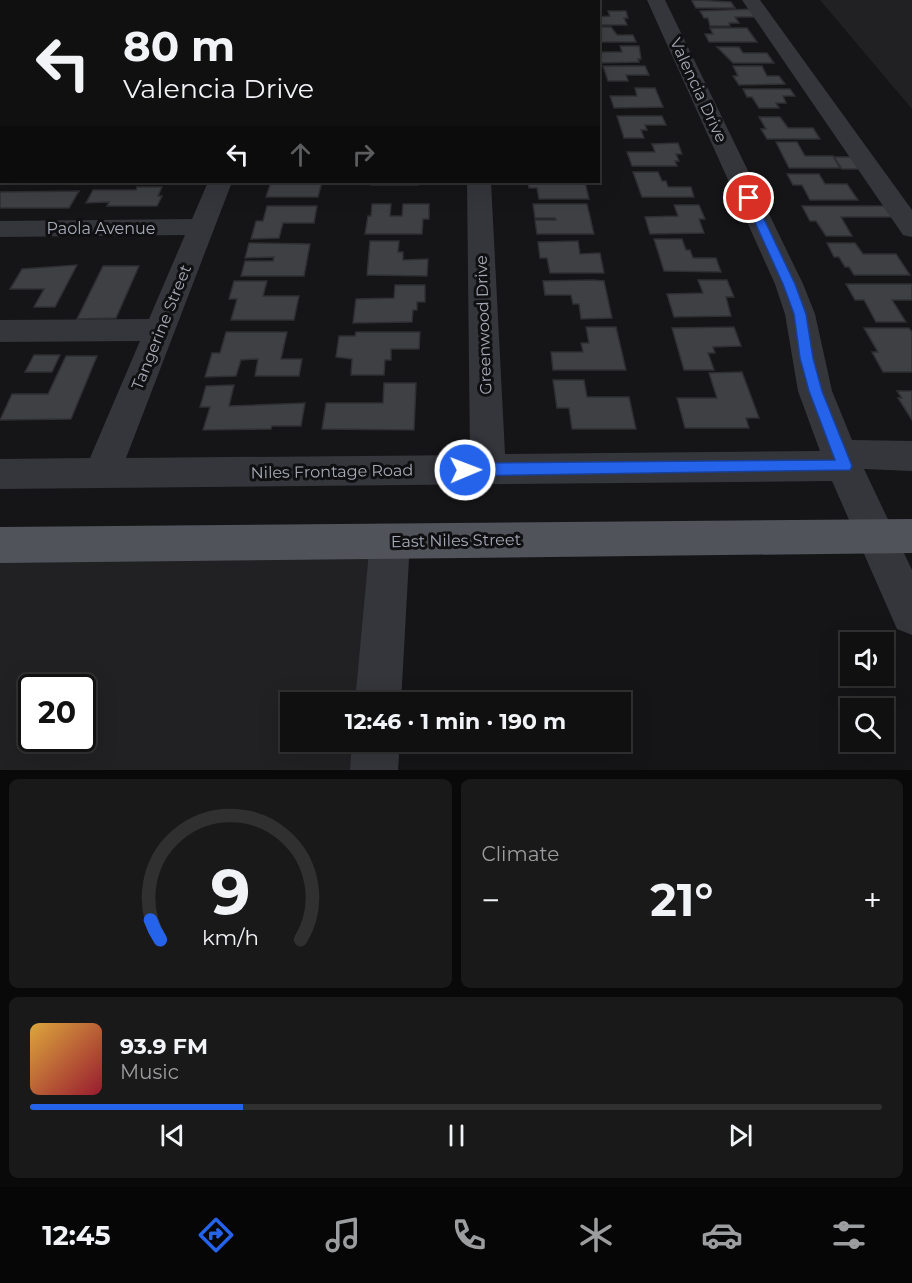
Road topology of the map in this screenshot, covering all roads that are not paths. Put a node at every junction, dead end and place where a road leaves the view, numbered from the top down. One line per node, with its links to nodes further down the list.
1 (656, 0): 11 (street, Valencia Drive)
2 (751, 0): 7 (street)
3 (220, 183): 5 (street, Tangerine Street)
4 (479, 183): 12 (street, Greenwood Drive)
5 (202, 227): 6 (street, Paola Avenue); 8 (street, Tangerine Street)
6 (0, 229)
7 (912, 229)
8 (160, 330): 9 (street); 13 (street, Tangerine Street)
9 (0, 331)
10 (912, 456): 11 (street, Niles Frontage Road)
11 (842, 460): 12 (street, Niles Frontage Road); 15 (street, Valencia Drive)
12 (488, 469): 13 (street, Niles Frontage Road)
13 (102, 473): 14 (street, Niles Frontage Road)
14 (0, 474)
15 (895, 536): 16 (main road, East Niles Street); 18 (street, Valencia Drive)
16 (390, 541): 17 (main road, East Niles Street); 19 (street)
17 (0, 545)
18 (912, 615)
19 (379, 692)
20 (375, 752): 21 (street)
21 (374, 770)

